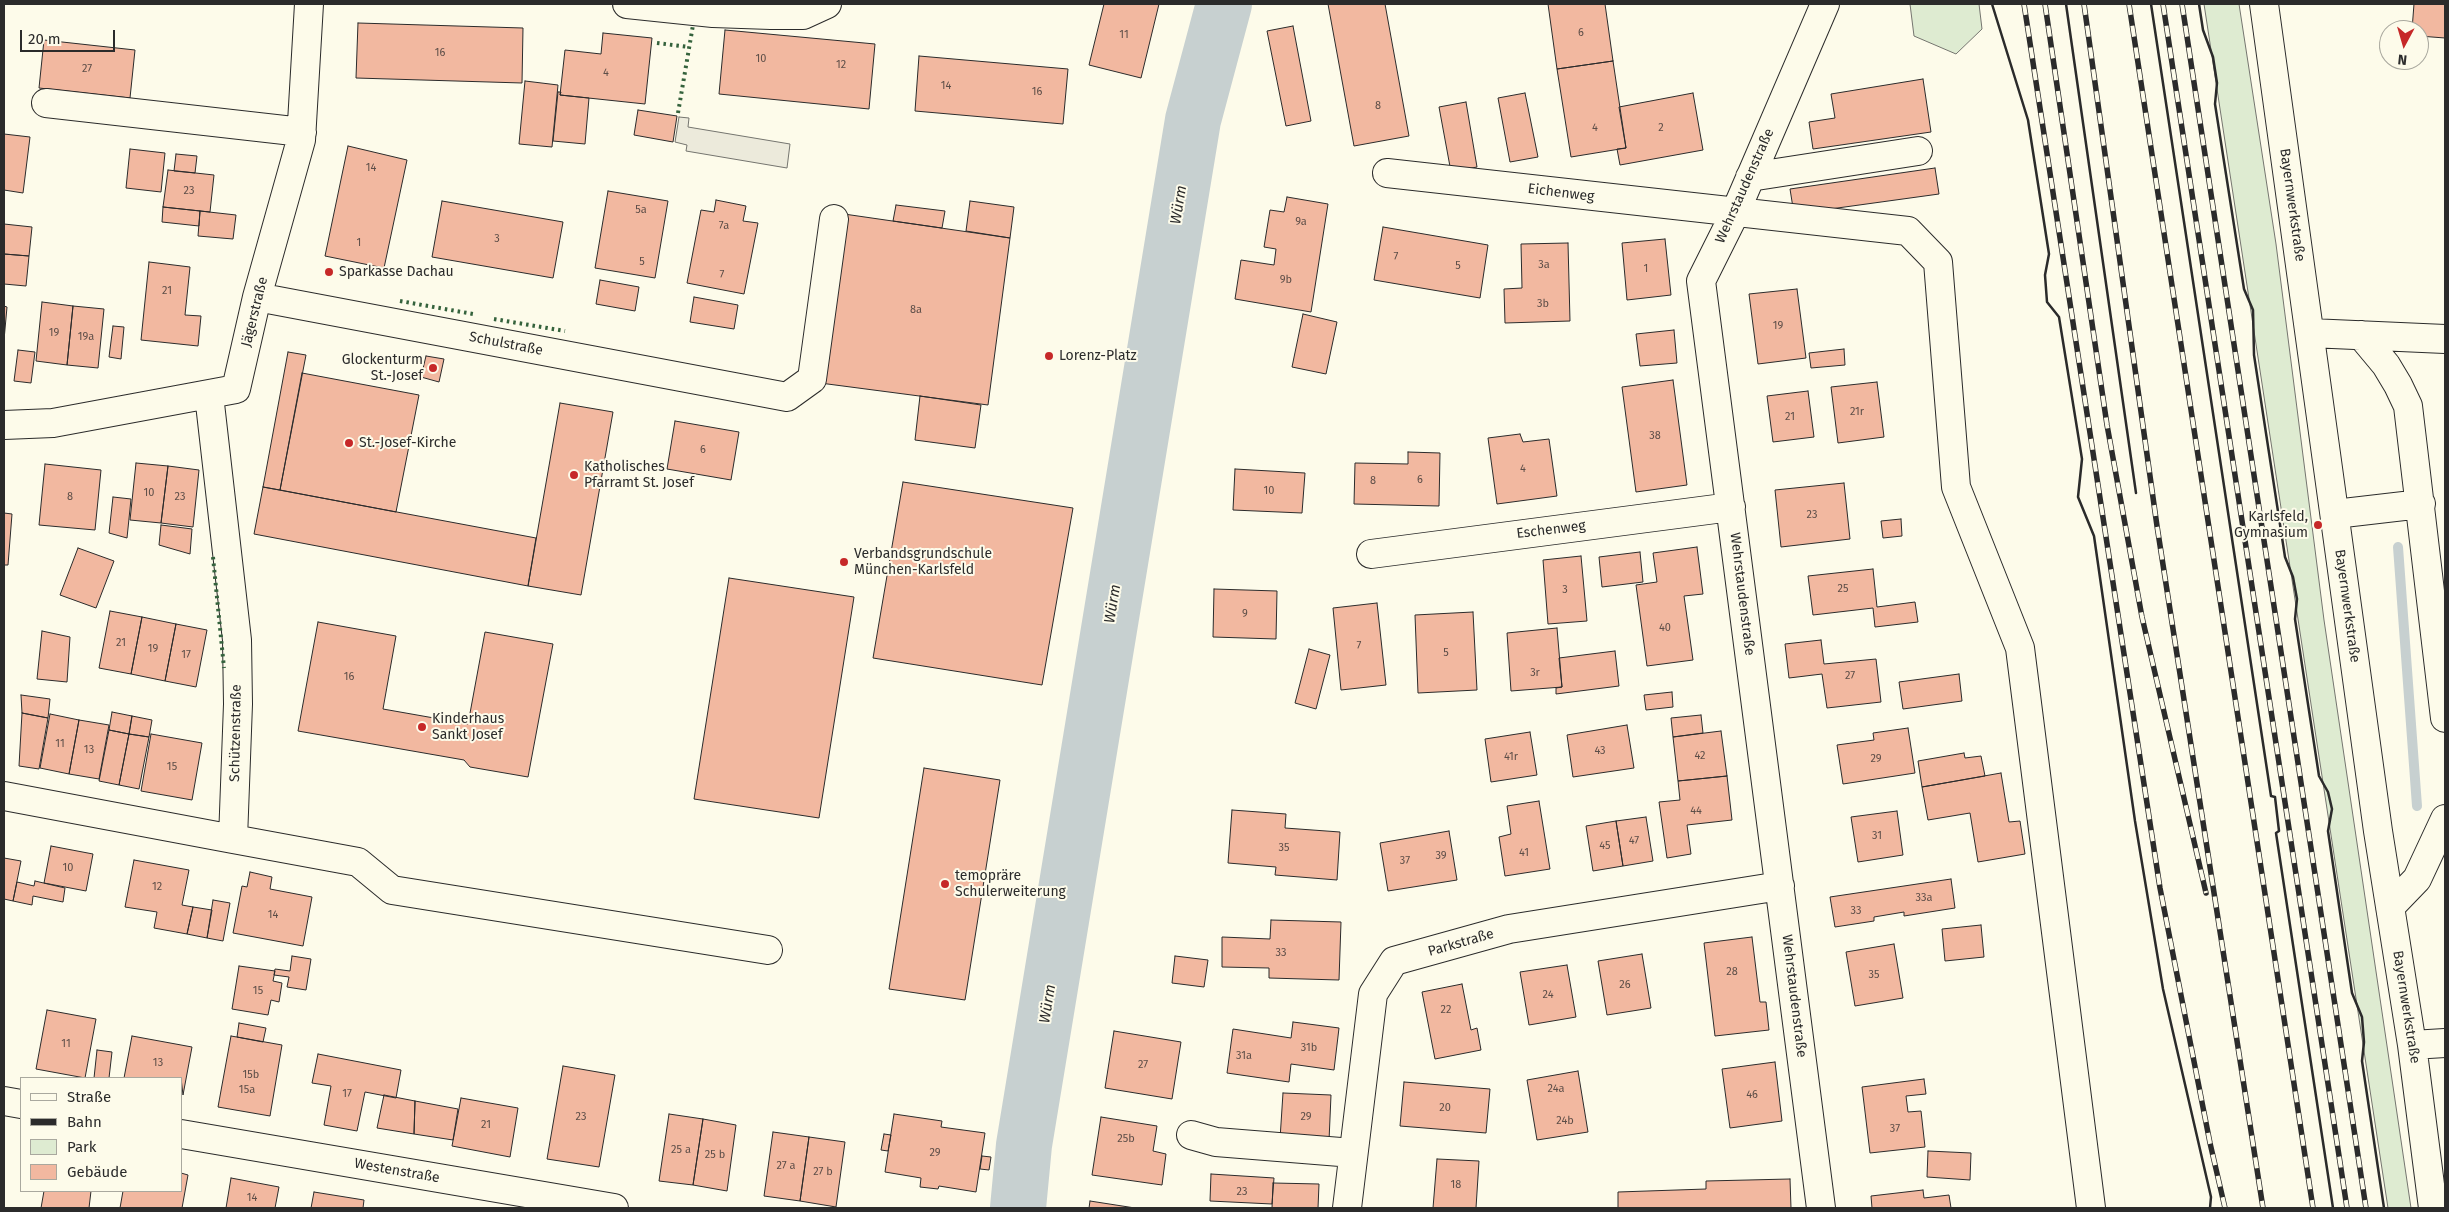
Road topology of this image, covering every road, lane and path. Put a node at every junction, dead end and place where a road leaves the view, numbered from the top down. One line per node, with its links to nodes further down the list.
1 (309, 4): 7 (street, Jägerstraße)
2 (627, 4): 3 (street)
3 (827, 4)
4 (1825, 4): 10 (street, Wehrstaudenstraße)
5 (2264, 4): 14 (street, Bayernwerkstraße)
6 (46, 103): 7 (street)
7 (302, 132): 13 (street, Jägerstraße)
8 (1918, 152): 10 (street)
9 (1387, 173): 11 (street, Eichenweg)
10 (1750, 177): 11 (street, Wehrstaudenstraße)
11 (1735, 213): 20 (street, Wehrstaudenstraße); 40 (street, Eichenweg)
12 (834, 219): 13 (street, Schulstraße)
13 (257, 297): 17 (street, Jägerstraße)
14 (2310, 333): 15 (street); 21 (street, Bayernwerkstraße)
15 (2360, 335): 16 (street); 19 (street)
16 (2445, 339)
17 (209, 395): 18 (street, Jägerstraße); 26 (street, Schützenstraße)
18 (4, 425)
19 (2421, 504): 21 (street); 23 (street)
20 (1731, 507): 22 (street, Eschenweg); 27 (street, Wehrstaudenstraße)
21 (2335, 514): 28 (street, Bayernwerkstraße)
22 (1371, 554)
23 (2445, 718)
24 (4, 796): 26 (street)
25 (2445, 819): 28 (street)
26 (233, 839): 29 (street)
27 (1780, 886): 36 (street, Parkstraße); 39 (street, Wehrstaudenstraße)
28 (2390, 907): 31 (street, Bayernwerkstraße)
29 (768, 950)
30 (2445, 1042): 31 (street)
31 (2412, 1045): 41 (street, Bayernwerkstraße)
32 (4, 1101): 33 (street)
33 (20, 1104)
34 (182, 1134): 37 (street, Westenstraße)
35 (1191, 1135): 36 (street)
36 (1353, 1154): 38 (street, Parkstraße)
37 (614, 1208)
38 (1347, 1208)
39 (1821, 1208)
40 (2090, 1208)
41 (2433, 1208)

